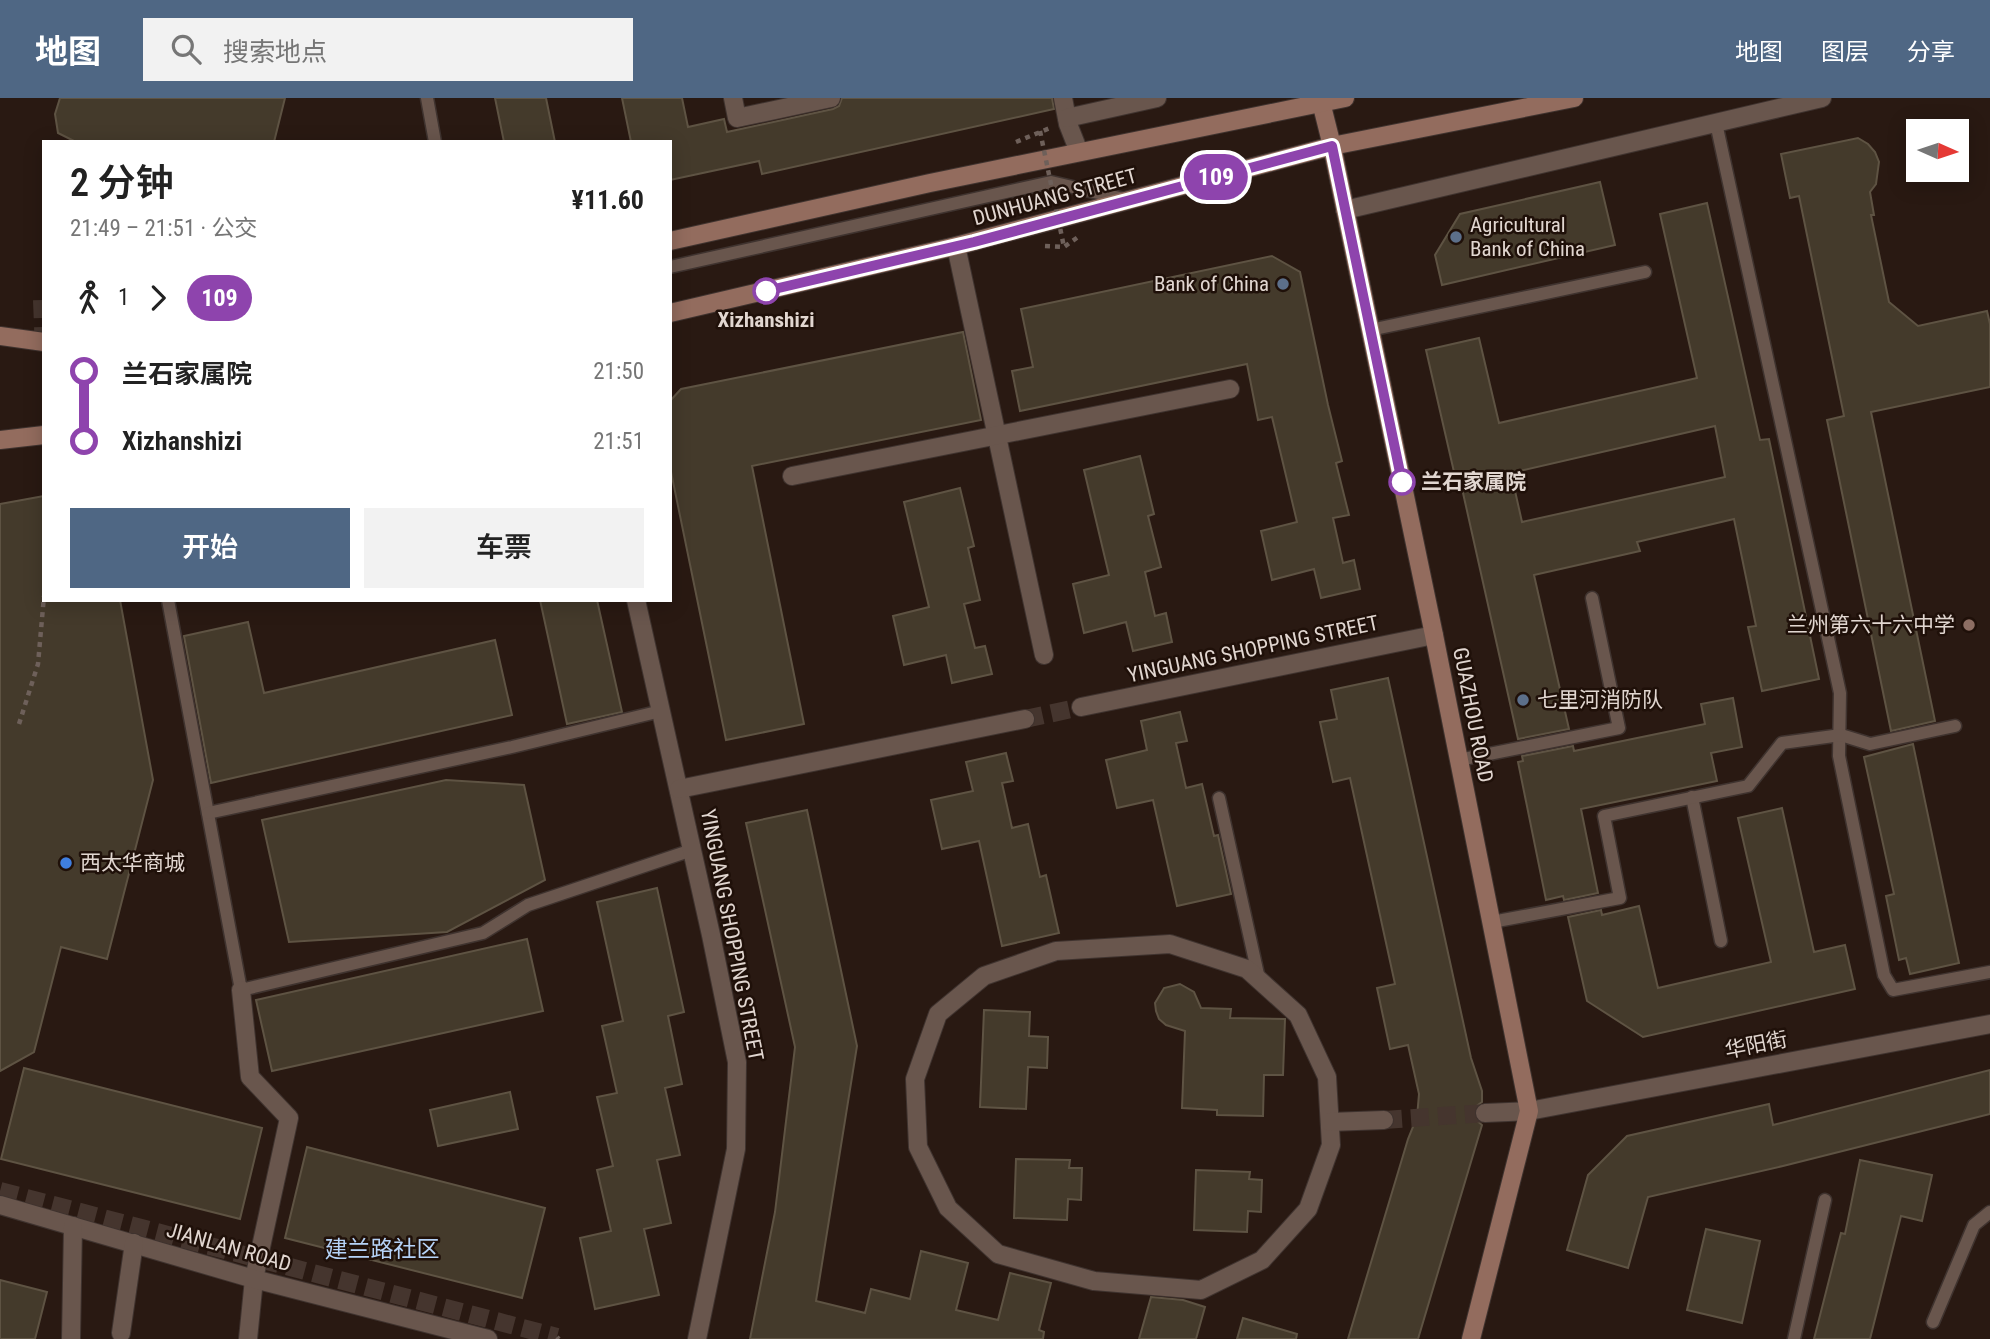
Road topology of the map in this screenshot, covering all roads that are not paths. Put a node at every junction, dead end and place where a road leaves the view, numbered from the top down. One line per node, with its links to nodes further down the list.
1 (427, 98): 12 (lane)
2 (733, 98): 3 (street)
3 (831, 98)
4 (1063, 98): 10 (street)
5 (1157, 98): 10 (street)
6 (1345, 98): 9 (main road, DUNHUANG STREET)
7 (1574, 98): 13 (main road, DUNHUANG STREET)
8 (1822, 98): 11 (street)
9 (1320, 101): 13 (main road, GUAZHOU ROAD); 14 (main road, DUNHUANG STREET)
10 (1067, 118): 14 (street)
11 (1716, 123): 16 (street); 39 (lane)
12 (435, 140)
13 (1332, 146): 15 (main road, DUNHUANG STREET); 16 (main road, GUAZHOU ROAD)
14 (1079, 152): 17 (main road, DUNHUANG STREET)
15 (1130, 200): 18 (main road, DUNHUANG STREET); 19 (lane)
16 (1345, 210): 22 (main road, GUAZHOU ROAD)
17 (672, 241)
18 (956, 246): 21 (main road, DUNHUANG STREET); 27 (street)
19 (672, 267)
20 (1645, 272): 22 (lane)
21 (672, 313)
22 (1370, 330): 33 (main road, GUAZHOU ROAD)
23 (0, 336): 24 (main road)
24 (42, 342)
25 (1230, 389): 27 (street)
26 (42, 435): 28 (main road)
27 (996, 436): 29 (street); 34 (street)
28 (0, 440)
29 (792, 476)
30 (1592, 598): 40 (lane)
31 (168, 602): 44 (lane)
32 (636, 602): 36 (street, YINGUANG SHOPPING STREET)
33 (1434, 635): 35 (street, YINGUANG SHOPPING STREET); 40 (main road, GUAZHOU ROAD)
34 (1044, 655)
35 (1081, 707)
36 (661, 711): 41 (street, YINGUANG SHOPPING STREET); 44 (lane)
37 (1025, 719): 41 (street, YINGUANG SHOPPING STREET)
38 (1955, 726): 39 (lane)
39 (1841, 735): 42 (lane); 48 (lane)
40 (1459, 760): 46 (main road, GUAZHOU ROAD)
41 (679, 789): 45 (street, YINGUANG SHOPPING STREET)
42 (1692, 797): 46 (lane); 47 (lane)
43 (1219, 798): 49 (lane)
44 (208, 813): 50 (lane)
45 (692, 850): 50 (lane); 69 (street, YINGUANG SHOPPING STREET)
46 (1492, 922): 52 (main road, GUAZHOU ROAD)
47 (1721, 940)
48 (1990, 972)
49 (1259, 980): 55 (street); 55 (street)
50 (241, 990): 63 (street)
51 (1990, 1024): 52 (street, 华阳街)
52 (1530, 1111): 53 (street, 华阳街); 70 (main road, GUAZHOU ROAD)
53 (1485, 1113)
54 (1384, 1119): 55 (street)
55 (1330, 1122)
56 (1825, 1200): 71 (lane)
57 (0, 1205): 61 (street, JIANLAN ROAD)
58 (1990, 1212): 60 (lane)
59 (1990, 1222): 60 (lane)
60 (1974, 1225): 64 (lane)
61 (73, 1226): 62 (street, JIANLAN ROAD); 66 (street)
62 (134, 1243): 63 (street, JIANLAN ROAD); 65 (street)
63 (254, 1279): 67 (street); 68 (street, JIANLAN ROAD)
64 (1933, 1322)
65 (121, 1333)
66 (71, 1339)
67 (248, 1339)
68 (488, 1339)
69 (697, 1339)
70 (1471, 1339)
71 (1794, 1339)

